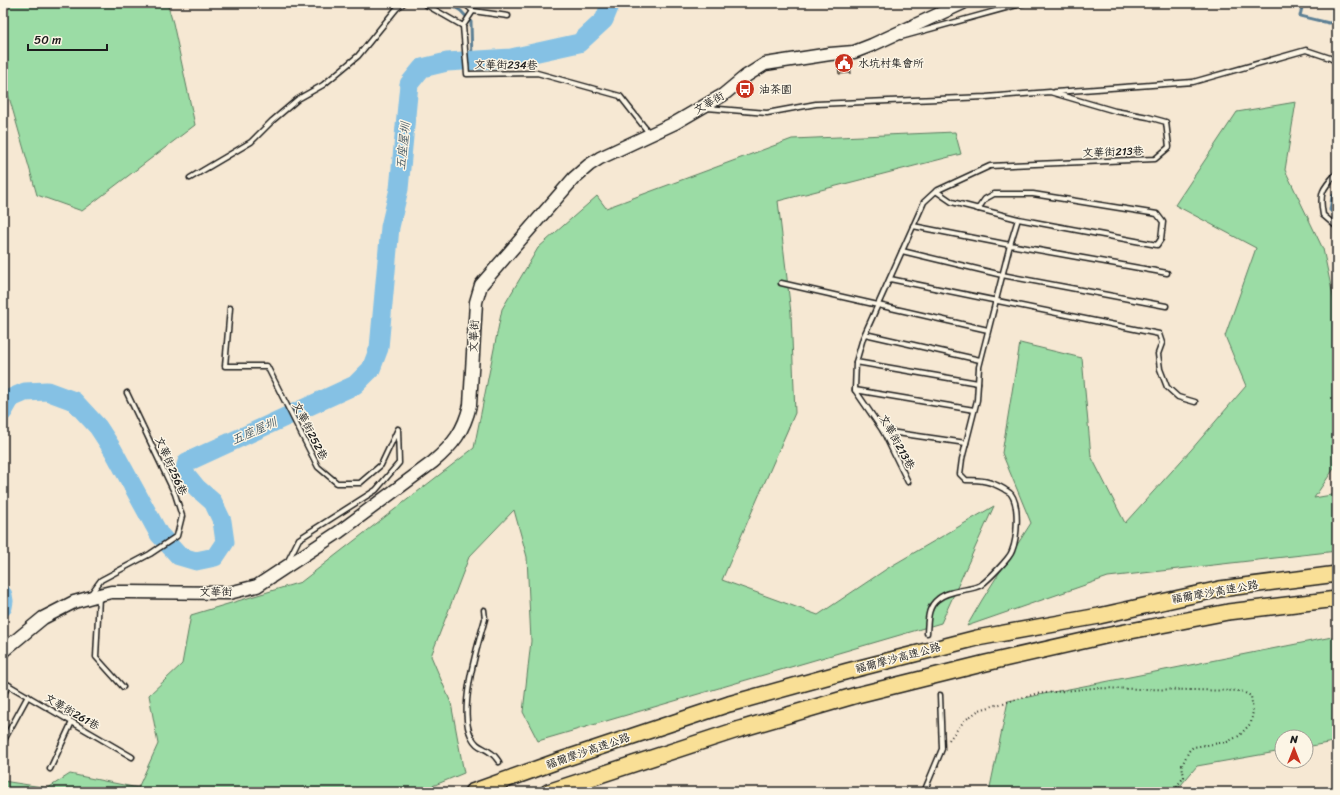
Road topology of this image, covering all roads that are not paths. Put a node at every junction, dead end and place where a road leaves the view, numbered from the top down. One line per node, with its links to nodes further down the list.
1 (404, 3): 15 (lane)
2 (423, 3): 8 (lane)
3 (464, 3): 6 (lane)
4 (963, 3): 9 (street, 文華街)
5 (1024, 3): 9 (lane)
6 (472, 12): 7 (lane); 8 (lane)
7 (508, 16)
8 (463, 26): 13 (lane, 文華街234巷)
9 (872, 45): 12 (street, 文華街)
10 (1337, 62): 11 (lane)
11 (1050, 92): 12 (lane, 文華街213巷); 16 (lane, 文華街213巷)
12 (701, 108): 13 (street, 文華街)
13 (650, 135): 43 (street, 文華街)
14 (1337, 173): 20 (lane)
15 (190, 178)
16 (936, 191): 17 (lane); 19 (lane, 文華街213巷)
17 (978, 209): 18 (lane); 18 (lane)
18 (1018, 219): 21 (lane)
19 (914, 226): 21 (lane); 22 (lane, 文華街213巷)
20 (1337, 226)
21 (1010, 245): 23 (lane); 24 (lane)
22 (902, 252): 24 (lane); 25 (lane, 文華街213巷)
23 (1167, 273)
24 (1002, 274): 27 (lane); 29 (lane)
25 (890, 279): 27 (lane); 28 (lane, 文華街213巷)
26 (781, 283): 28 (lane)
27 (996, 300): 31 (lane); 38 (lane)
28 (878, 305): 31 (lane); 32 (lane, 文華街213巷)
29 (1166, 306)
30 (230, 308): 43 (lane, 文華街252巷)
31 (988, 330): 33 (lane)
32 (865, 334): 33 (lane); 34 (lane, 文華街213巷)
33 (980, 360): 35 (lane)
34 (856, 362): 35 (lane); 36 (lane, 文華街213巷)
35 (978, 383): 39 (lane)
36 (855, 390): 39 (lane); 40 (lane, 文華街213巷)
37 (127, 393): 45 (lane, 文華街256巷)
38 (1195, 402)
39 (974, 410): 41 (lane)
40 (883, 431): 41 (lane); 42 (lane, 文華街213巷)
41 (966, 443): 48 (lane)
42 (908, 482)
43 (284, 568): 45 (street, 文華街)
44 (1337, 574): 61 (highway, 福爾摩沙高速公路)
45 (93, 596): 49 (street, 文華街); 52 (lane)
46 (1337, 599): 62 (highway, 福爾摩沙高速公路)
47 (484, 610): 59 (lane)
48 (926, 633)
49 (3, 651)
50 (3, 682): 51 (lane, 文華街261巷)
51 (9, 685): 53 (lane); 55 (lane, 文華街261巷)
52 (123, 687)
53 (3, 694)
54 (940, 695): 63 (lane)
55 (28, 696): 56 (lane, 文華街261巷); 57 (lane)
56 (72, 722): 58 (lane, 文華街261巷); 60 (lane)
57 (3, 742)
58 (132, 757)
59 (499, 762)
60 (50, 769)
61 (472, 792)
62 (548, 792)
63 (924, 792)

